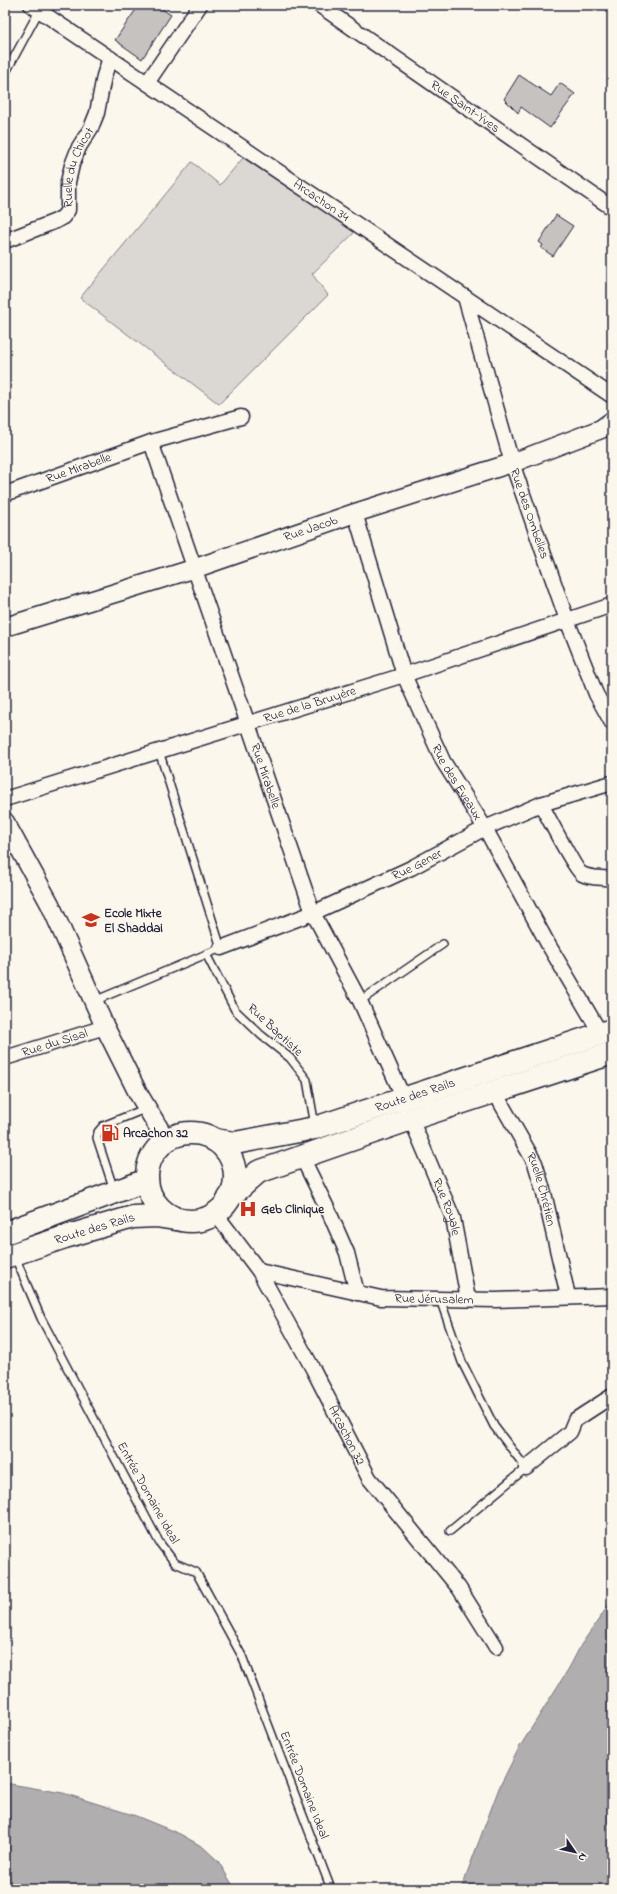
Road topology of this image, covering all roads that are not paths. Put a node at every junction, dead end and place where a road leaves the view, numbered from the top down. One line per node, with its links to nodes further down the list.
1 (200, 5): 6 (street)
2 (319, 5): 7 (street, Rue Saint-Yves)
3 (35, 8): 4 (street, Arcachon 34); 5 (lane)
4 (110, 58): 6 (street, Arcachon 34); 8 (street, Ruelle du Chicot)
5 (5, 74)
6 (147, 83): 9 (street, Arcachon 34)
7 (612, 208)
8 (5, 241)
9 (465, 297): 10 (street, Arcachon 34); 14 (street, Rue des Ombelles)
10 (612, 396)
11 (241, 417): 13 (street, Rue Mirabelle)
12 (612, 421): 14 (street, Rue Jacob)
13 (151, 442): 15 (street, Rue Mirabelle); 17 (street, Rue Mirabelle)
14 (512, 463): 16 (street, Rue Jacob); 19 (street, Rue des Ombelles)
15 (5, 494)
16 (355, 513): 17 (street, Rue Jacob); 21 (street, Rue des Eveaux)
17 (196, 568): 20 (street, Rue Jacob); 23 (street, Rue Mirabelle)
18 (612, 605): 19 (street, Rue de la Bruyère)
19 (567, 620): 21 (street, Rue de la Bruyère); 22 (street, Rue des Ombelles)
20 (5, 628)
21 (404, 675): 23 (street, Rue de la Bruyère); 29 (street, Rue des Eveaux)
22 (612, 723)
23 (246, 724): 24 (street, Rue de la Bruyère); 31 (street, Rue Mirabelle)
24 (159, 751): 26 (street, Rue de la Bruyère); 33 (lane)
25 (612, 783): 27 (street, Rue Gener)
26 (5, 799)
27 (541, 804): 29 (street, Rue Gener); 30 (street)
28 (5, 822): 35 (street)
29 (485, 828): 31 (street, Rue Gener); 38 (street, Rue des Eveaux)
30 (612, 879)
31 (313, 913): 33 (street, Rue Gener); 36 (street, Rue Mirabelle)
32 (443, 944): 36 (lane)
33 (221, 948): 34 (lane, Rue Gener)
34 (206, 954): 35 (lane, Rue Gener); 44 (lane, Rue Baptiste)
35 (94, 1001): 37 (street)
36 (360, 1001): 43 (street, Rue Mirabelle)
37 (105, 1027): 40 (street, Rue du Sisal); 42 (street)
38 (606, 1032): 43 (main road, Route des Rails)
39 (612, 1054): 41 (main road, Route des Rails)
40 (5, 1058)
41 (494, 1092): 43 (main road, Route des Rails); 56 (street, Ruelle Chrétien)
42 (147, 1108): 45 (street); 49 (lane)
43 (407, 1109): 44 (main road, Route des Rails); 47 (main road, Route des Rails); 59 (street, Rue Royale)
44 (315, 1128): 46 (main road, Route des Rails)
45 (166, 1140): 46 (main road); 48 (main road)
46 (214, 1140): 50 (main road)
47 (302, 1157): 50 (main road, Route des Rails); 55 (street)
48 (147, 1180): 49 (main road, Route des Rails); 51 (main road)
49 (115, 1192): 52 (main road, Route des Rails)
50 (222, 1206): 51 (main road); 54 (street, Arcachon 32)
51 (187, 1221): 53 (main road, Route des Rails)
52 (5, 1233)
53 (9, 1256): 64 (lane, Entrée Domaine Ideal)
54 (259, 1271): 55 (street, Rue Jérusalem); 63 (street, Arcachon 32)
55 (357, 1293): 58 (street, Rue Jérusalem)
56 (568, 1296): 57 (street, Rue Jérusalem); 59 (street, Rue Jérusalem)
57 (612, 1296)
58 (440, 1299): 59 (street, Rue Jérusalem); 61 (lane)
59 (468, 1299)
60 (612, 1396): 61 (street)
61 (526, 1468): 62 (lane)
62 (450, 1531)
63 (496, 1647)
64 (331, 1889)

